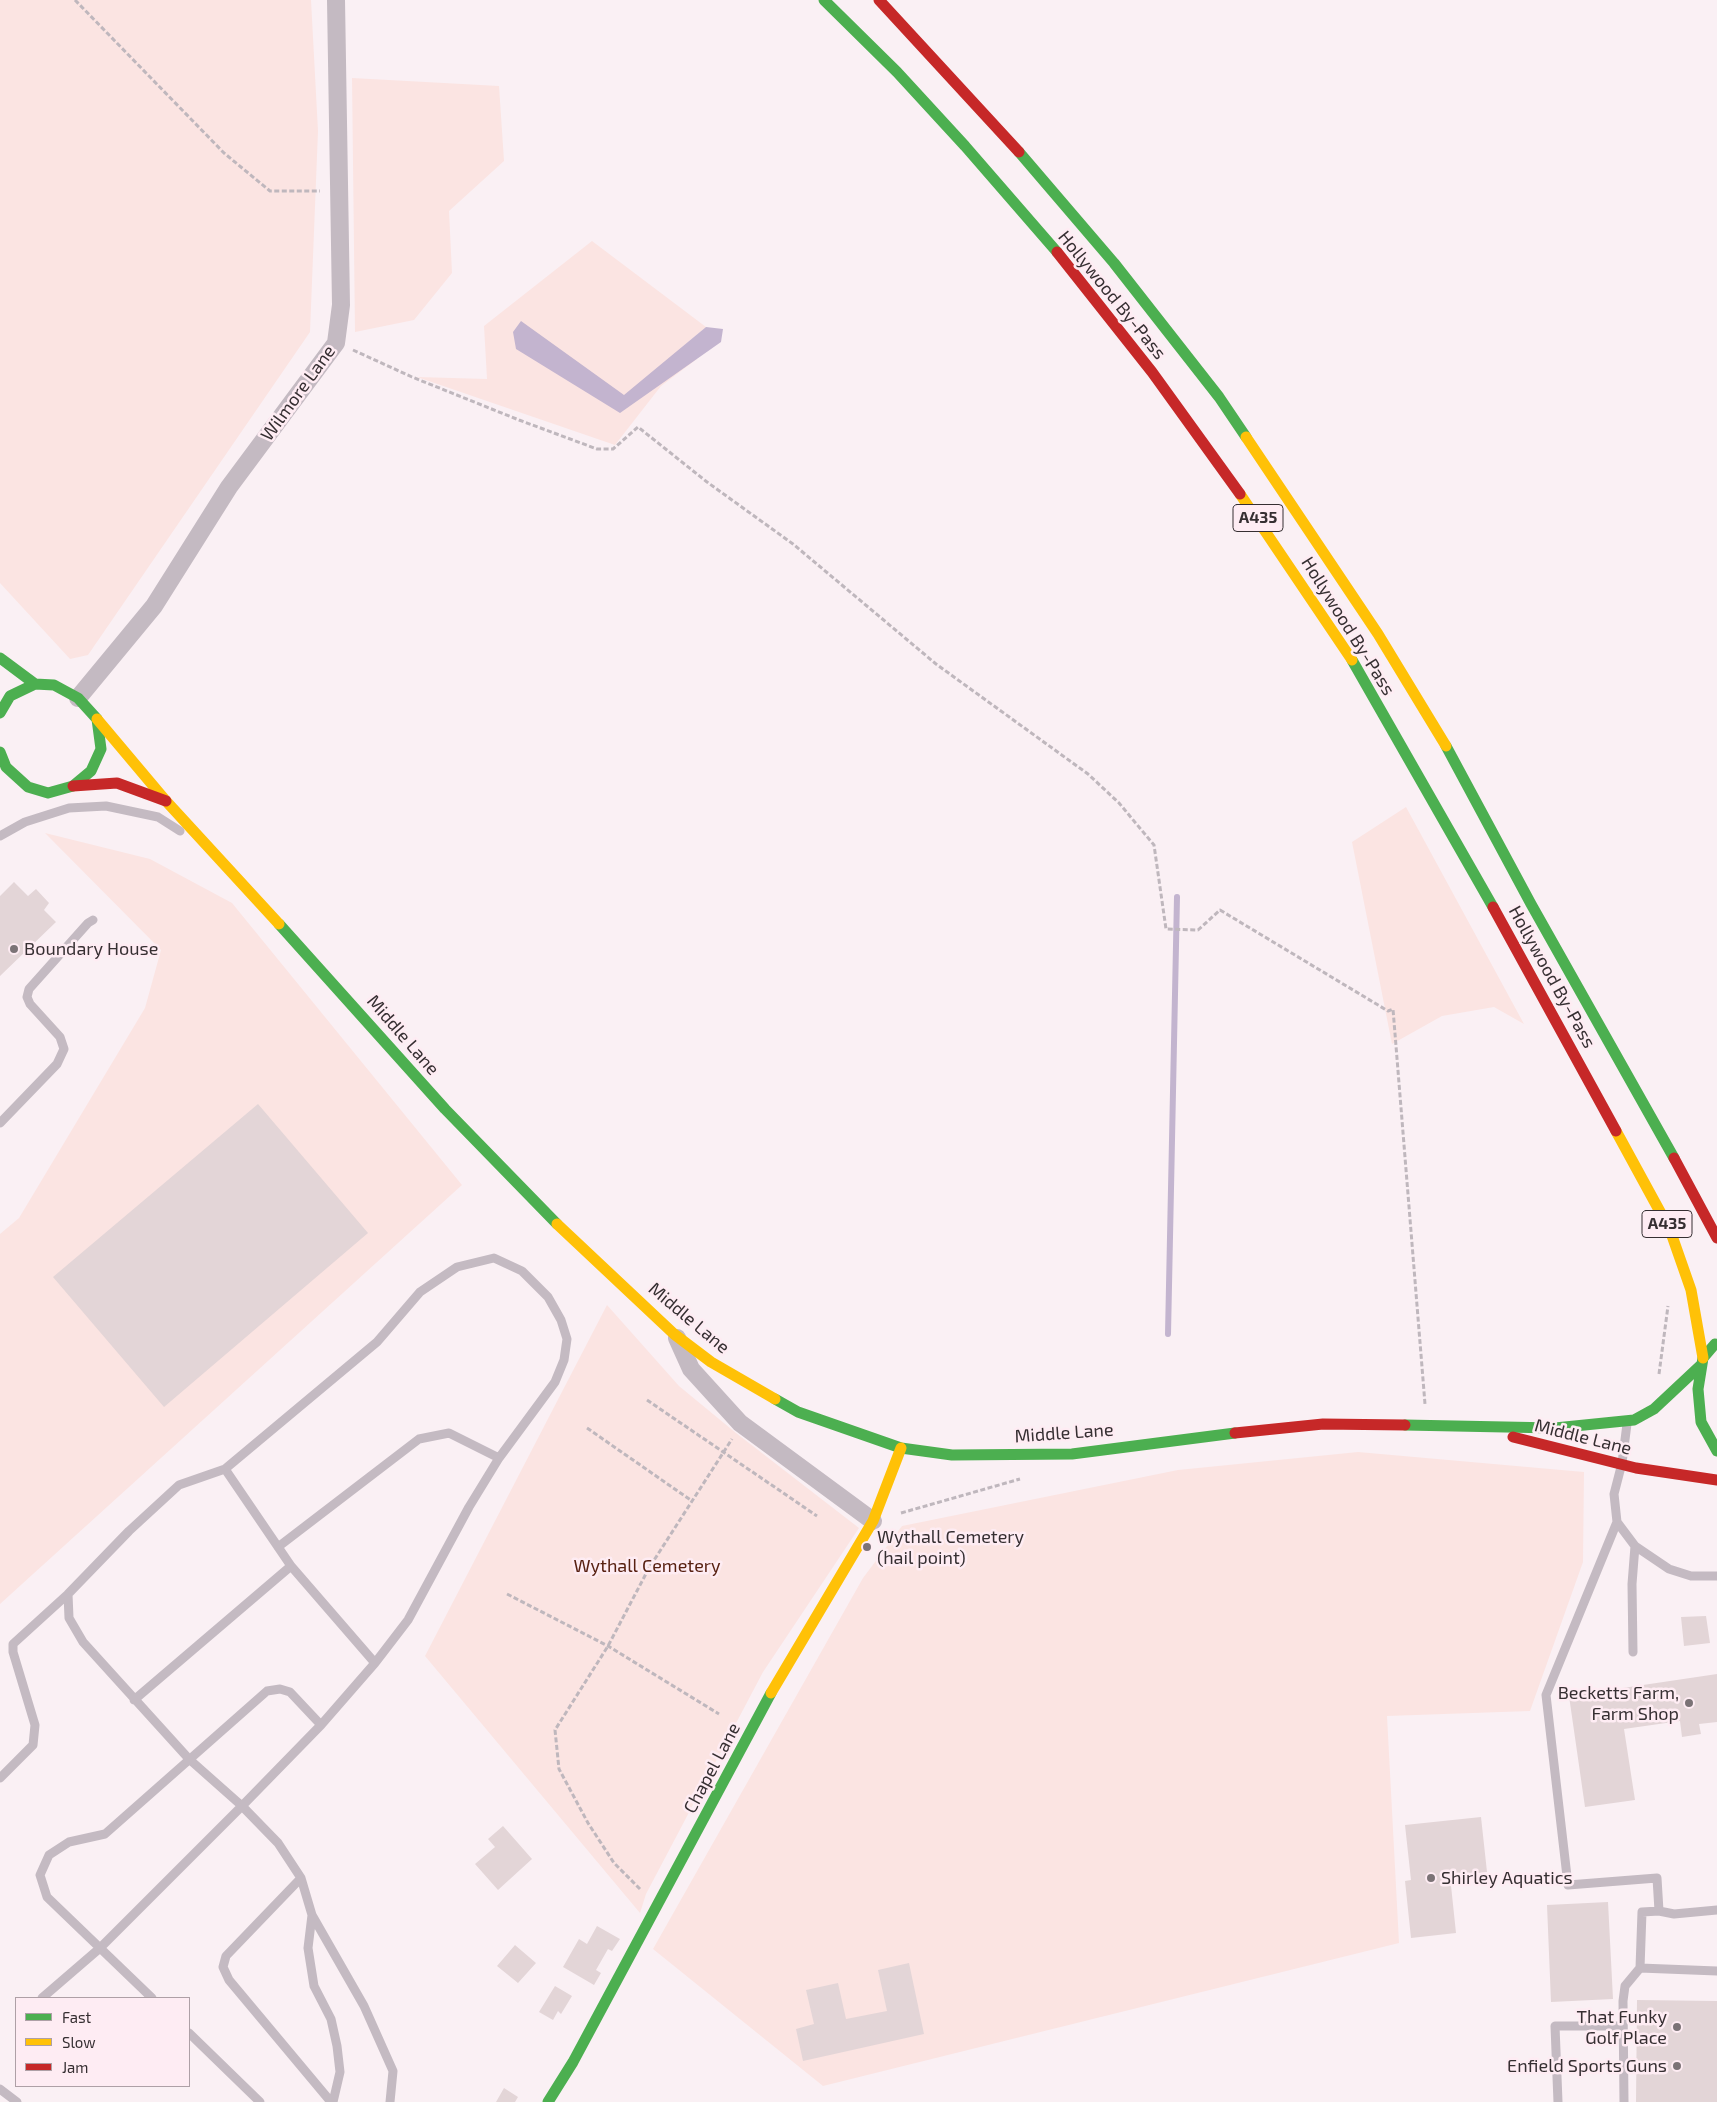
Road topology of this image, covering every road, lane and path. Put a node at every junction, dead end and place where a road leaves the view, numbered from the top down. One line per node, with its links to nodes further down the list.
1 (75, 0): 5 (path)
2 (336, 0): 5 (street, Wilmore Lane)
3 (824, 0): 23 (main road, Hollywood By-Pass / A435)
4 (878, 0): 20 (main road, Hollywood By-Pass / A435)
5 (338, 188): 6 (street, Wilmore Lane)
6 (336, 343): 9 (street, Wilmore Lane); 27 (path)
7 (0, 658): 8 (main road, Middle Lane)
8 (35, 684): 9 (main road, Middle Lane); 10 (main road)
9 (78, 698): 11 (main road, Middle Lane)
10 (0, 713)
11 (96, 719): 14 (main road, Middle Lane); 15 (main road, Middle Lane)
12 (0, 752): 13 (main road, Middle Lane)
13 (3, 772): 14 (main road, Middle Lane)
14 (73, 786): 15 (main road, Middle Lane)
15 (166, 801): 17 (main road, Middle Lane)
16 (0, 836): 17 (lane)
17 (212, 850): 21 (main road, Middle Lane)
18 (93, 920): 19 (lane)
19 (0, 1123)
20 (1717, 1238)
21 (674, 1334): 26 (street); 30 (main road, Middle Lane)
22 (1717, 1341): 23 (main road, Middle Lane)
23 (1702, 1361): 25 (main road, Middle Lane); 31 (main road, Hollywood By-Pass)
24 (647, 1400): 32 (path)
25 (1627, 1421): 28 (main road, Middle Lane); 34 (lane)
26 (740, 1423): 32 (path); 40 (street)
27 (1427, 1426): 28 (main road, Middle Lane); 30 (main road, Middle Lane)
28 (1442, 1426): 34 (main road, Middle Lane)
29 (587, 1428): 38 (path)
30 (901, 1448): 40 (main road, Chapel Lane)
31 (1717, 1451)
32 (724, 1452): 38 (path); 39 (path)
33 (499, 1458): 35 (lane); 42 (lane); 50 (lane)
34 (1622, 1463): 37 (main road, Middle Lane); 41 (lane)
35 (225, 1470): 42 (lane); 46 (lane)
36 (1024, 1478): 40 (path)
37 (1717, 1480)
38 (692, 1500): 48 (path)
39 (817, 1516)
40 (873, 1521): 58 (main road, Chapel Lane)
41 (1617, 1522): 43 (lane); 60 (lane)
42 (278, 1546): 44 (lane)
43 (1635, 1546): 45 (lane); 49 (lane)
44 (291, 1566): 50 (lane); 51 (lane)
45 (1717, 1576)
46 (68, 1594): 51 (lane); 55 (lane)
47 (507, 1594): 48 (path)
48 (608, 1646): 52 (path); 58 (path)
49 (1633, 1652)
50 (375, 1663): 53 (lane)
51 (134, 1700): 54 (lane)
52 (720, 1714)
53 (320, 1724): 54 (lane); 56 (lane)
54 (189, 1759): 56 (lane); 62 (lane)
55 (0, 1778)
56 (242, 1806): 57 (lane); 62 (lane)
57 (301, 1878): 61 (lane); 72 (lane)
58 (660, 1903): 74 (main road, Chapel Lane)
59 (1717, 1910): 60 (lane)
60 (1659, 1911): 63 (lane)
61 (312, 1915): 72 (lane); 73 (lane)
62 (100, 1948): 65 (lane); 66 (lane)
63 (1640, 1968): 64 (lane); 67 (lane)
64 (1717, 1971)
65 (43, 1997)
66 (151, 1997)
67 (1623, 2026): 75 (lane); 76 (lane)
68 (190, 2034): 71 (lane)
69 (0, 2089): 70 (lane)
70 (17, 2102)
71 (260, 2102)
72 (332, 2102)
73 (390, 2102)
74 (548, 2102)
75 (1558, 2102)
76 (1624, 2102)

